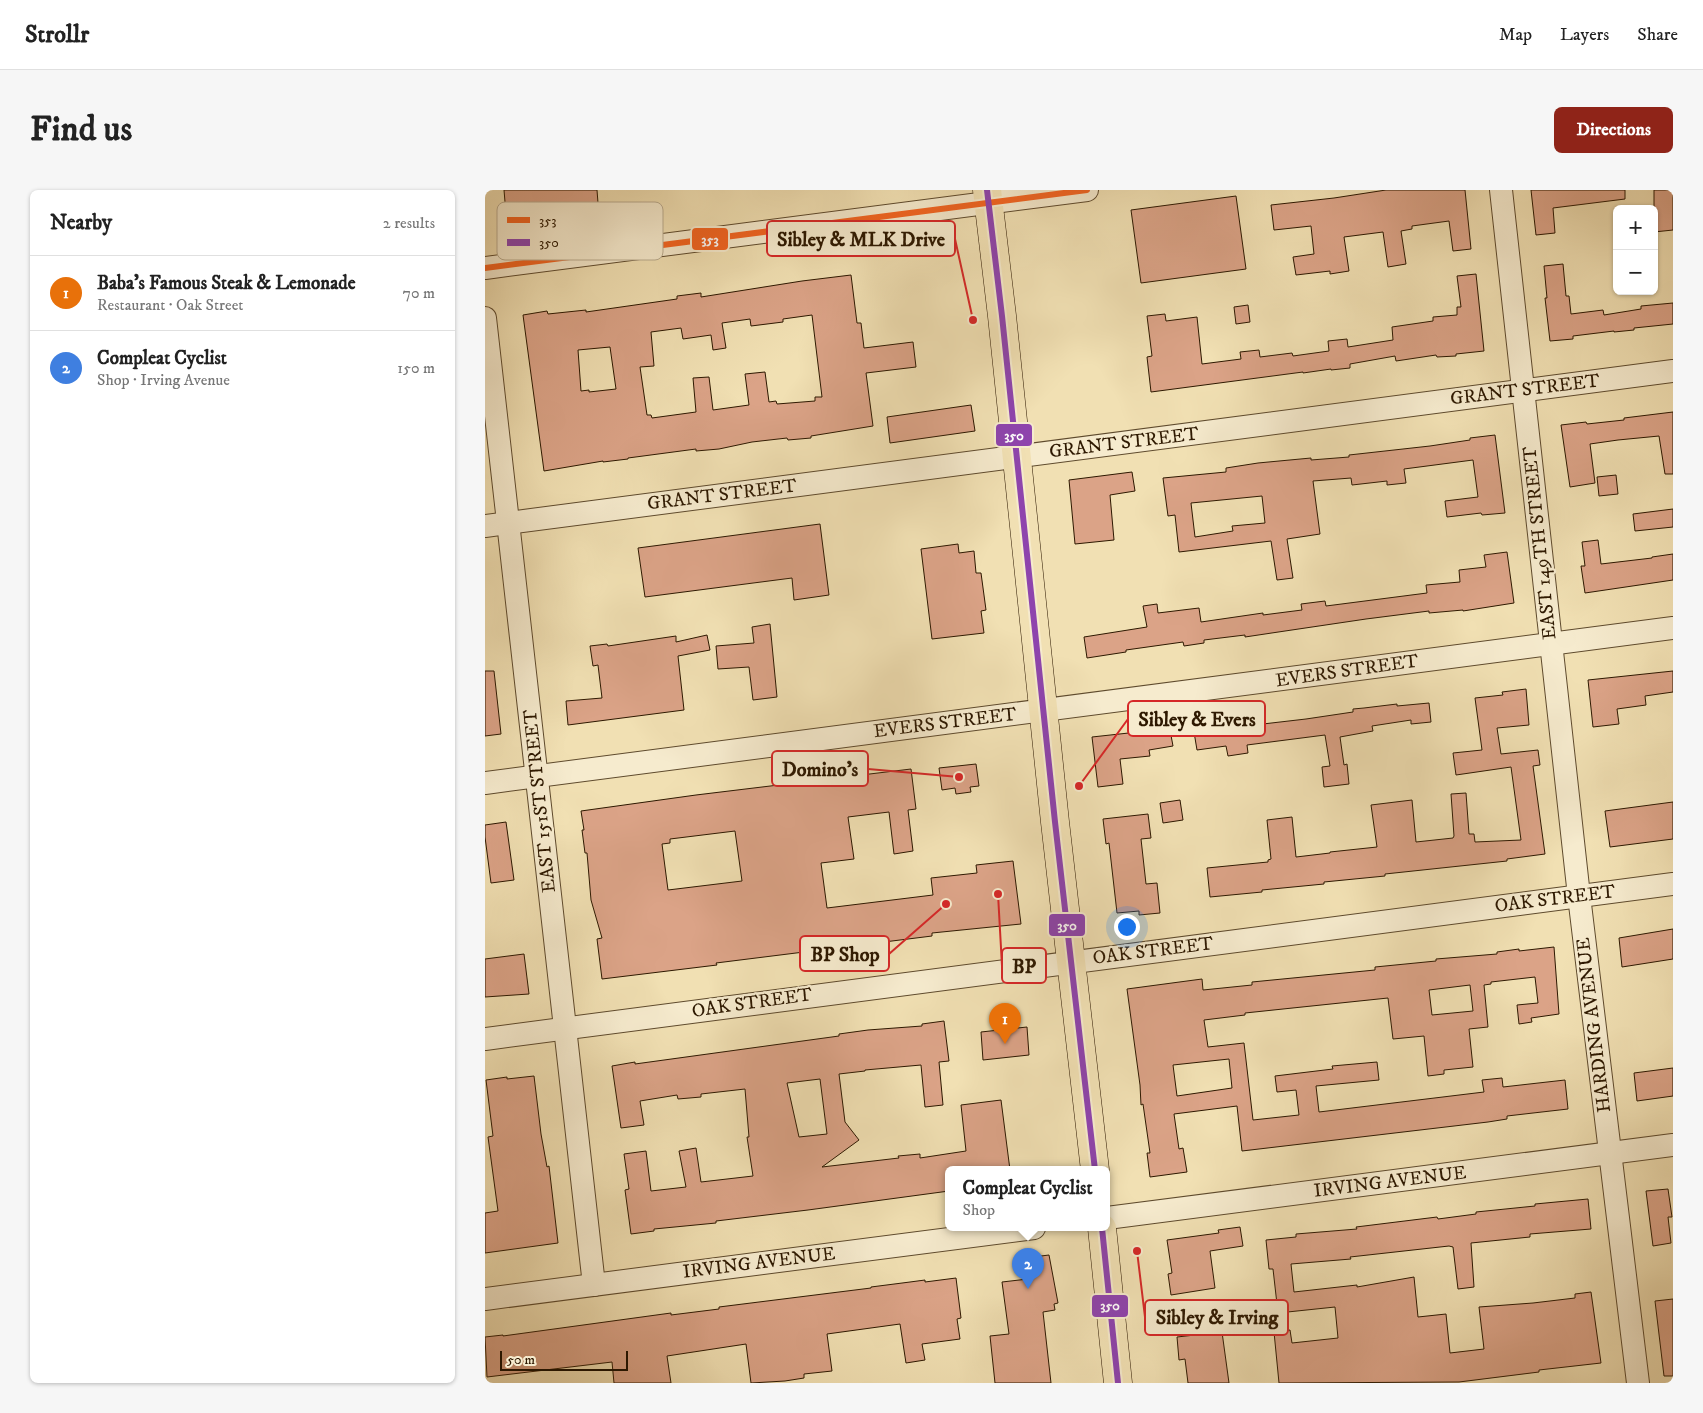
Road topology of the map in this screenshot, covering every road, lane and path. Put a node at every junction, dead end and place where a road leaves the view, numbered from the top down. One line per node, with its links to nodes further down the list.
1 (1087, 190): 3 (street)
2 (1501, 190): 9 (street, EAST 149TH STREET)
3 (988, 196): 4 (street); 10 (main road)
4 (663, 243)
5 (541, 260): 6 (street)
6 (485, 268)
7 (485, 318): 11 (street, EAST 151ST STREET)
8 (1673, 371): 9 (street, GRANT STREET)
9 (1523, 390): 10 (street, GRANT STREET); 14 (street, EAST 149TH STREET)
10 (1016, 456): 11 (street, GRANT STREET); 15 (main road)
11 (508, 523): 12 (street, GRANT STREET); 16 (street, EAST 151ST STREET)
12 (485, 526)
13 (1673, 628): 14 (street, EVERS STREET)
14 (1551, 644): 15 (street, EVERS STREET); 19 (street, EAST 149TH STREET)
15 (1043, 710): 16 (street, EVERS STREET); 20 (main road)
16 (537, 776): 17 (street, EVERS STREET); 21 (street, EAST 151ST STREET)
17 (485, 783)
18 (1673, 884): 19 (street, OAK STREET)
19 (1579, 896): 20 (street, OAK STREET); 24 (street, HARDING AVENUE)
20 (1070, 960): 21 (street, OAK STREET); 25 (main road)
21 (565, 1028): 22 (street, OAK STREET); 29 (street, EAST 151ST STREET)
22 (485, 1039)
23 (1673, 1145): 24 (street, IRVING AVENUE)
24 (1610, 1154): 26 (street, IRVING AVENUE); 32 (street)
25 (1095, 1166)
26 (1110, 1218)
27 (1011, 1231): 29 (street, IRVING AVENUE)
28 (1102, 1231): 31 (main road)
29 (594, 1285): 30 (street, IRVING AVENUE)
30 (485, 1299)
31 (1119, 1383)
32 (1638, 1383)

